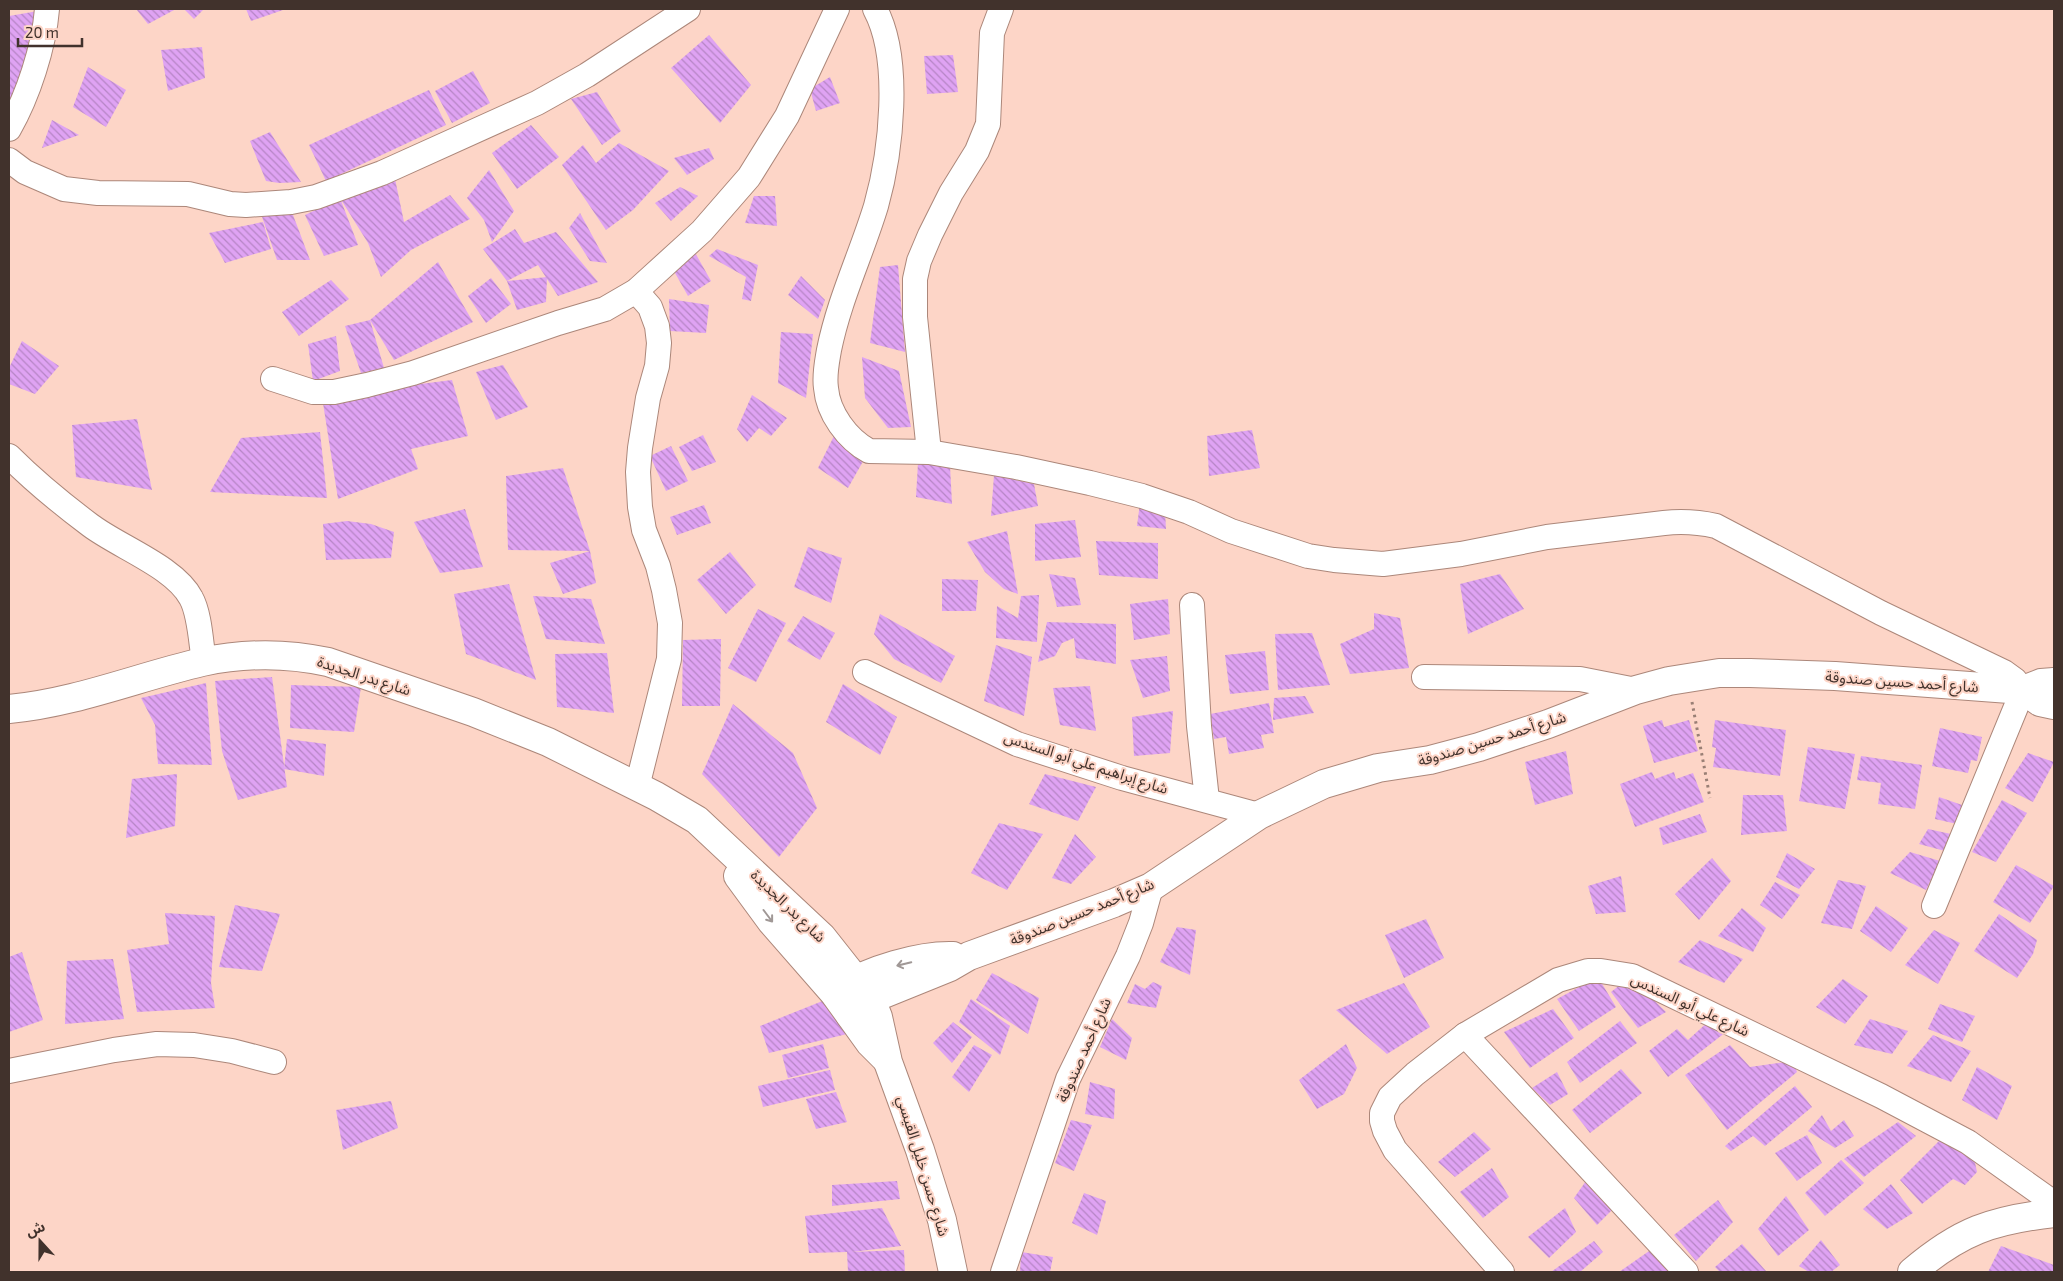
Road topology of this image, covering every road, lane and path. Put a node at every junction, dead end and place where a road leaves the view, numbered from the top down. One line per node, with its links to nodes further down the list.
1 (47, 9): 6 (street)
2 (688, 9): 7 (street)
3 (837, 9): 8 (street)
4 (875, 9): 10 (street)
5 (1001, 9): 10 (street)
6 (9, 129)
7 (9, 160)
8 (636, 292): 9 (street); 22 (street)
9 (273, 379)
10 (929, 452): 19 (street)
11 (9, 456): 13 (street)
12 (1192, 605): 24 (street)
13 (204, 662): 21 (main road, شارع بدر الجديدة); 22 (main road, شارع بدر الجديدة)
14 (864, 672): 24 (street, شارع إبراهيم علي أبو السندس)
15 (1424, 677): 18 (street)
16 (1688, 679): 18 (main road, شارع أحمد حسين صندوقة); 19 (main road, شارع أحمد حسين صندوقة); 23 (path)
17 (2054, 682): 19 (main road, شارع أحمد حسين صندوقة)
18 (1636, 690): 25 (main road, شارع أحمد حسين صندوقة)
19 (2023, 690): 20 (main road, شارع أحمد حسين صندوقة); 27 (street)
20 (2054, 705)
21 (9, 708)
22 (637, 787): 28 (main road, شارع بدر الجديدة)
23 (1710, 798)
24 (1207, 800): 25 (street, شارع إبراهيم علي أبو السندس)
25 (1259, 815): 26 (main road, شارع أحمد حسين صندوقة)
26 (1151, 887): 28 (main road, شارع أحمد حسين صندوقة); 35 (street, شارع أحمد صندوقة)
27 (1934, 906)
28 (853, 996): 34 (main road, شارع حسن خليل القيسي)
29 (1465, 1036): 32 (street, شارع علي أبو السندس); 36 (street, شارع علي أبو السندس); 37 (street)
30 (274, 1062): 31 (street)
31 (9, 1071)
32 (2054, 1203)
33 (2054, 1213): 38 (main road)
34 (953, 1272)
35 (1003, 1272)
36 (1502, 1272)
37 (1686, 1272)
38 (1912, 1272)

